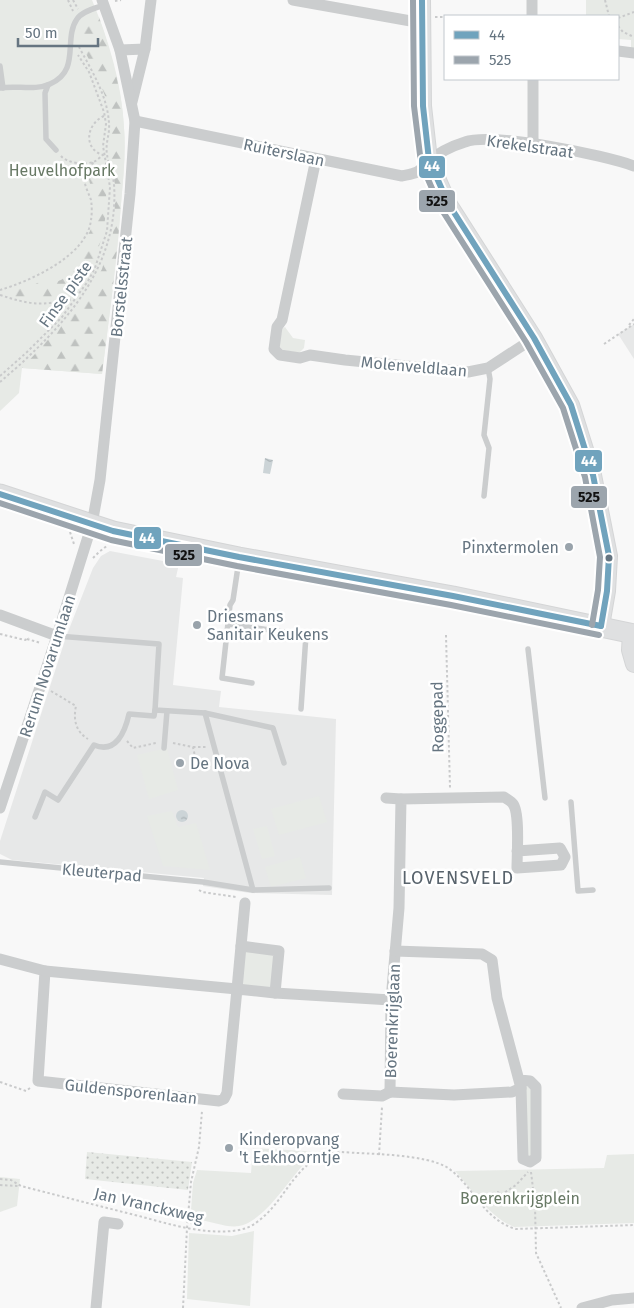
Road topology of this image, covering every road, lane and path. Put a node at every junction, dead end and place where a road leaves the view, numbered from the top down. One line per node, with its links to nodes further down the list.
1 (68, 0): 12 (path)
2 (121, 0): 8 (path)
3 (151, 0): 19 (street)
4 (293, 0): 14 (street)
5 (422, 0): 14 (street)
6 (532, 0): 10 (street)
7 (604, 0): 11 (path)
8 (105, 2): 12 (lane); 20 (street, Borstelsstraat)
9 (634, 12): 13 (path)
10 (532, 15)
11 (608, 15)
12 (77, 18): 16 (lane)
13 (619, 18)
14 (422, 23): 34 (street)
15 (619, 27): 17 (path)
16 (72, 29): 18 (lane); 47 (path, Finse piste)
17 (634, 37)
18 (72, 48): 25 (lane); 28 (path)
19 (145, 49): 20 (street); 27 (street)
20 (120, 50): 27 (street, Borstelsstraat)
21 (619, 51): 22 (street)
22 (634, 53)
23 (0, 66): 26 (lane)
24 (533, 80): 30 (street)
25 (48, 85): 26 (lane); 31 (lane)
26 (1, 88)
27 (131, 106): 29 (street, Borstelsstraat)
28 (105, 116): 32 (path); 32 (path)
29 (135, 121): 33 (street, Ruiterslaan); 51 (street, Borstelsstraat)
30 (533, 144): 34 (street, Krekelstraat); 36 (street, Krekelstraat)
31 (56, 150): 35 (path)
32 (104, 155): 35 (path); 39 (path)
33 (316, 159): 34 (street, Ruiterslaan); 45 (street, Molenveldlaan)
34 (429, 160): 43 (street)
35 (94, 162): 37 (path)
36 (634, 166)
37 (0, 290)
38 (0, 295): 39 (path)
39 (74, 299): 46 (path)
40 (634, 319): 42 (path)
41 (634, 324): 42 (path)
42 (628, 327): 44 (path)
43 (534, 338): 45 (street, Molenveldlaan); 58 (street)
44 (604, 344)
45 (488, 368): 49 (lane)
46 (0, 376)
47 (0, 382)
48 (0, 494): 50 (main road)
49 (484, 496)
50 (69, 517): 51 (main road); 53 (path)
51 (92, 524): 54 (main road); 55 (street, Rerum Novarumlaan)
52 (110, 545): 55 (path)
53 (75, 546)
54 (239, 557): 57 (lane); 58 (main road)
55 (78, 568): 64 (street, Rerum Novarumlaan)
56 (0, 616): 59 (street)
57 (228, 624): 67 (lane); 69 (lane)
58 (601, 626): 60 (main road)
59 (43, 630): 63 (path); 64 (street)
60 (633, 633): 66 (street)
61 (0, 634): 63 (path)
62 (446, 635): 81 (path, Roggepad)
63 (27, 639): 64 (path)
64 (55, 642): 68 (street, Rerum Novarumlaan); 70 (lane)
65 (528, 649): 82 (lane)
66 (634, 664)
67 (252, 683)
68 (41, 685): 74 (path); 85 (street, Rerum Novarumlaan)
69 (301, 709)
70 (155, 710): 71 (lane); 73 (lane)
71 (166, 711): 72 (lane); 78 (lane)
72 (205, 713): 77 (lane); 79 (lane)
73 (122, 736): 75 (path); 86 (lane)
74 (91, 740)
75 (127, 742)
76 (193, 747): 77 (path)
77 (214, 747): 91 (lane)
78 (164, 748)
79 (284, 763)
80 (386, 798): 83 (street)
81 (450, 798): 83 (street); 87 (street)
82 (545, 798)
83 (401, 799): 95 (street, Boerenkrijglaan)
84 (571, 802): 88 (lane)
85 (0, 808)
86 (35, 817)
87 (517, 851): 88 (street); 88 (street)
88 (570, 857): 92 (lane)
89 (0, 862): 91 (lane, Kleuterpad)
90 (329, 888): 91 (lane, Kleuterpad)
91 (253, 890)
92 (593, 890)
93 (245, 903): 94 (street, Guldensporenlaan)
94 (241, 946): 98 (street, Guldensporenlaan); 99 (street)
95 (395, 951): 100 (street, Boerenkrijglaan); 103 (street, Boerenkrijglaan)
96 (0, 959): 97 (street)
97 (45, 971): 98 (street); 101 (street)
98 (237, 989): 99 (street); 106 (street, Guldensporenlaan)
99 (275, 993): 100 (street)
100 (391, 1000): 105 (street, Boerenkrijglaan)
101 (38, 1081): 102 (path); 106 (street, Guldensporenlaan)
102 (0, 1082)
103 (518, 1089): 103 (street, Boerenkrijglaan); 105 (street, Boerenkrijglaan)
104 (344, 1094): 105 (street, Boerenkrijglaan)
105 (386, 1094): 107 (path)
106 (203, 1099): 114 (path)
107 (379, 1155): 114 (path, Jan Vranckxweg); 115 (path, Jan Vranckxweg)
108 (0, 1179): 110 (path, Jan Vranckxweg)
109 (0, 1185): 110 (path, Jan Vranckxweg)
110 (21, 1186): 114 (path, Jan Vranckxweg)
111 (501, 1195): 111 (path); 115 (path)
112 (118, 1224): 117 (street)
113 (634, 1225): 115 (path, Jan Vranckxweg)
114 (187, 1228): 118 (path)
115 (535, 1229): 119 (path)
116 (634, 1298): 120 (street)
117 (96, 1308)
118 (183, 1308)
119 (561, 1308)
120 (582, 1308)

